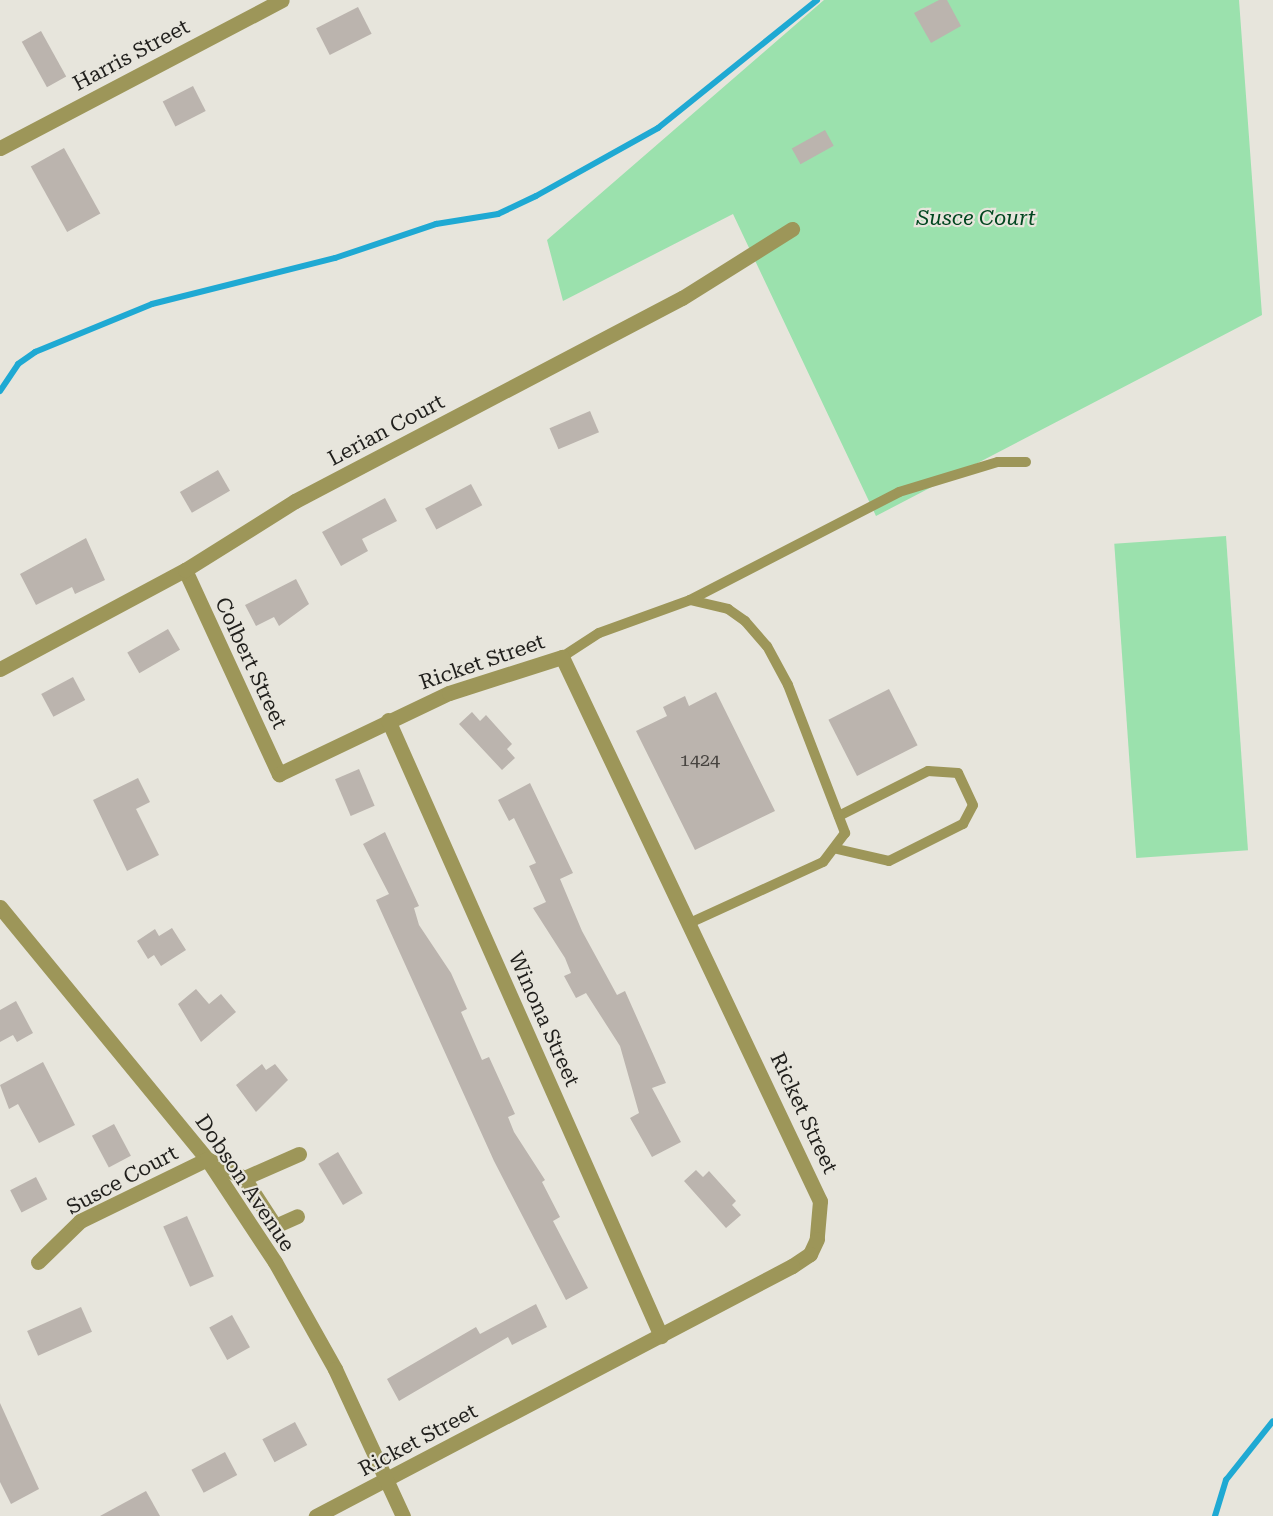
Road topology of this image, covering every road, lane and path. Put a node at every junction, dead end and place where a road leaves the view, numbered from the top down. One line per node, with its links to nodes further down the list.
1 (282, 0): 2 (street, Harris Street)
2 (0, 148)
3 (792, 229): 5 (street, Lerian Court)
4 (1026, 462): 6 (lane)
5 (184, 570): 8 (street, Lerian Court); 10 (street, Colbert Street)
6 (690, 600): 7 (lane); 11 (lane)
7 (562, 657): 9 (street, Ricket Street); 14 (street, Ricket Street)
8 (0, 669)
9 (388, 720): 10 (street, Ricket Street); 20 (street, Winona Street)
10 (279, 774)
11 (839, 816): 12 (lane); 12 (lane)
12 (837, 849): 14 (lane)
13 (0, 907): 16 (street, Dobson Avenue)
14 (690, 923): 20 (street, Ricket Street)
15 (299, 1154): 17 (street)
16 (207, 1159): 17 (street, Susce Court); 19 (street, Susce Court); 21 (street, Dobson Avenue)
17 (244, 1178): 18 (street)
18 (297, 1216)
19 (38, 1262)
20 (661, 1336): 21 (street, Ricket Street)
21 (386, 1481): 22 (street, Ricket Street); 23 (street, Dobson Avenue)
22 (316, 1516)
23 (403, 1516)

